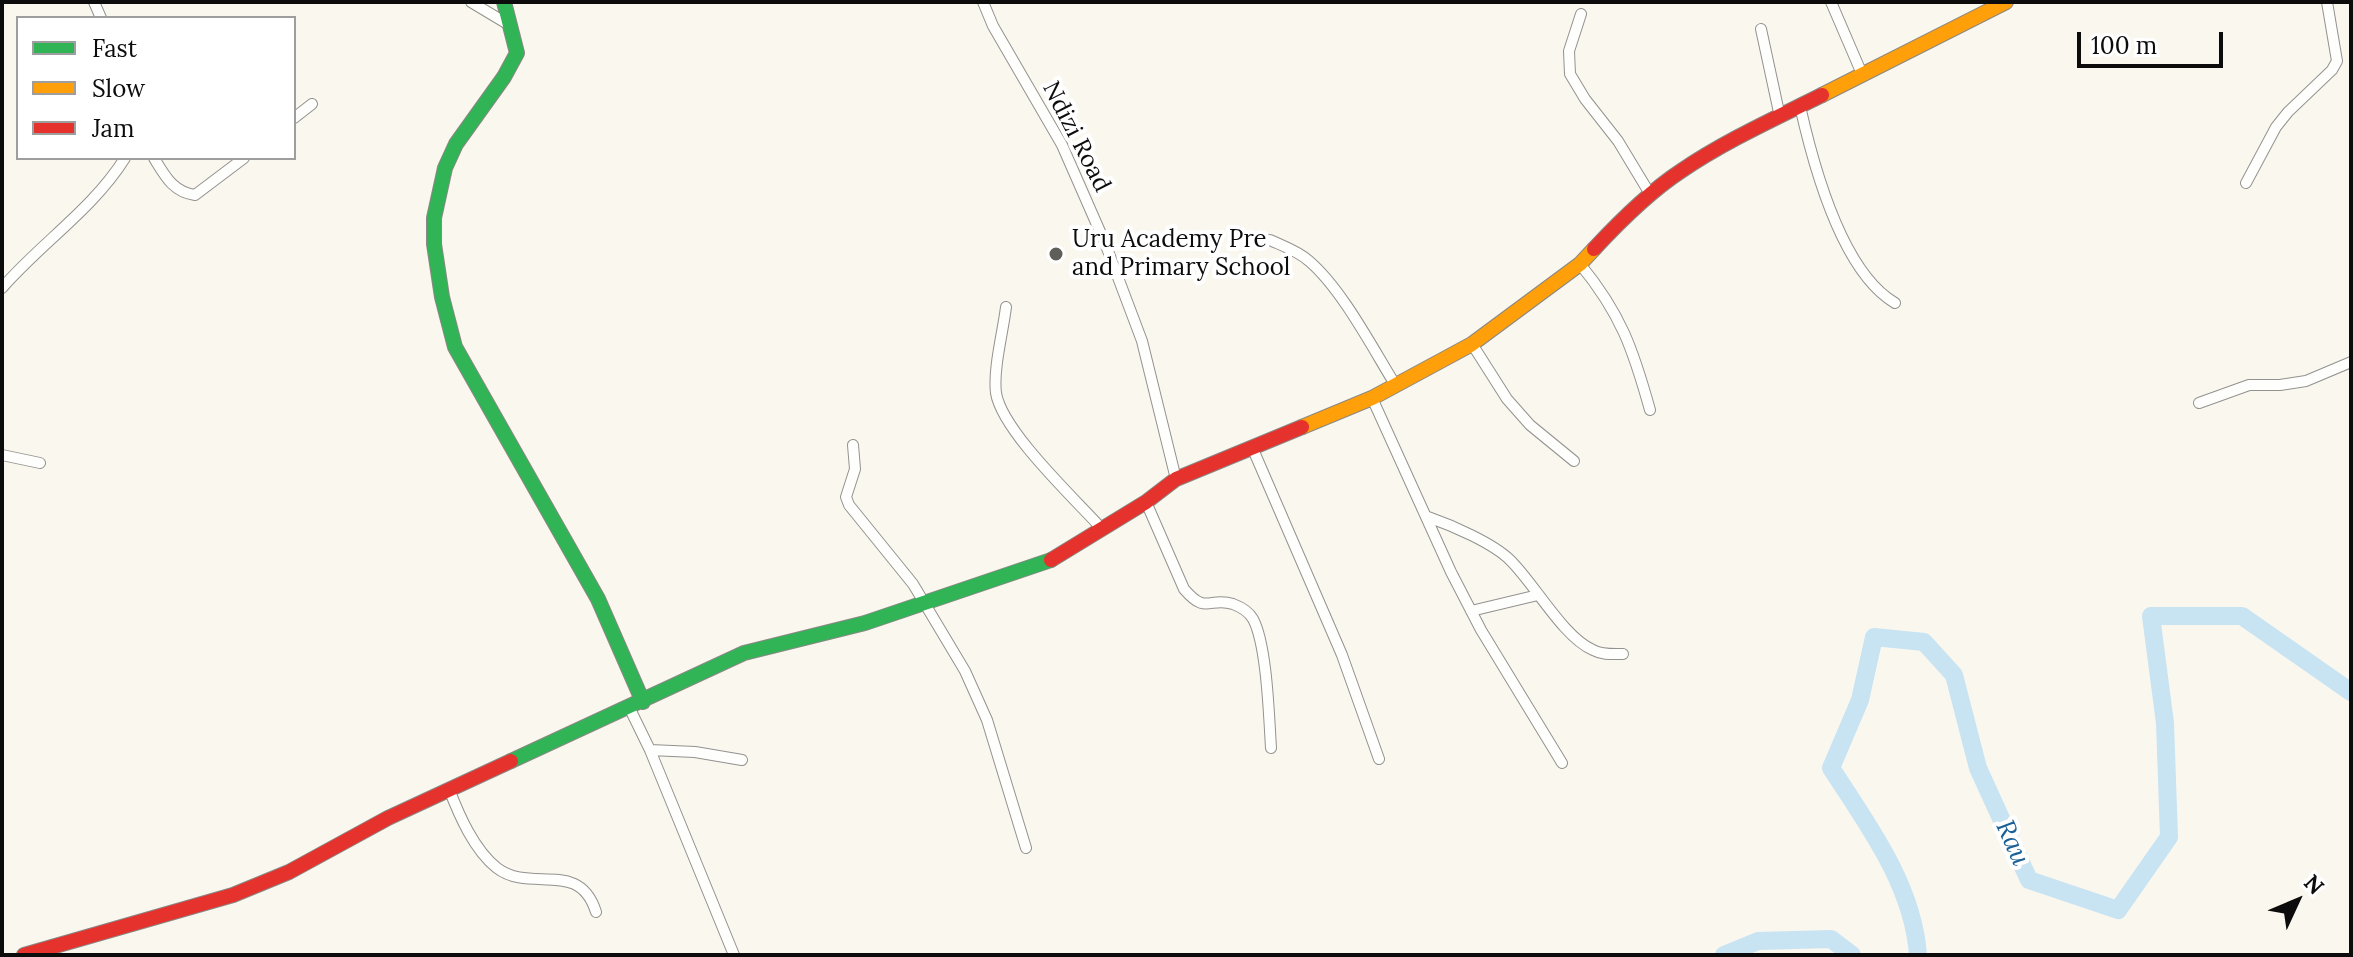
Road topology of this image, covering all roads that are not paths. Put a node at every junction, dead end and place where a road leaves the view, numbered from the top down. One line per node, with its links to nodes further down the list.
1 (471, 2): 8 (street)
2 (504, 2): 8 (street)
3 (983, 2): 36 (street, Ndizi Road)
4 (1831, 2): 10 (street)
5 (2006, 2): 10 (street)
6 (2327, 2): 18 (street)
7 (1581, 14): 19 (street)
8 (511, 26): 44 (street)
9 (1761, 29): 14 (street)
10 (1862, 74): 12 (street)
11 (312, 104): 13 (street)
12 (1800, 106): 14 (street); 23 (street)
13 (296, 116)
14 (1780, 117): 19 (street)
15 (124, 160): 22 (street)
16 (155, 160): 17 (street)
17 (241, 160)
18 (2246, 183)
19 (1650, 194): 21 (street)
20 (1270, 240): 27 (street)
21 (1580, 264): 25 (street); 30 (street)
22 (2, 288)
23 (1895, 303)
24 (1006, 307): 39 (street)
25 (1472, 344): 27 (street); 34 (street)
26 (2351, 362): 29 (street)
27 (1396, 386): 28 (street)
28 (1372, 398): 32 (street); 38 (street)
29 (2199, 403)
30 (1650, 410)
31 (853, 445): 41 (street)
32 (1252, 447): 36 (street); 47 (street)
33 (2, 455): 35 (street)
34 (1574, 461)
35 (40, 463)
36 (1176, 479): 37 (street)
37 (1146, 502): 39 (street); 45 (street)
38 (1428, 517): 40 (street); 42 (street)
39 (1102, 529): 41 (street)
40 (1538, 595): 42 (street); 43 (street)
41 (925, 602): 44 (street); 51 (street)
42 (1471, 611): 49 (street)
43 (1623, 654)
44 (636, 704): 46 (street); 50 (street)
45 (1271, 748)
46 (650, 750): 48 (street); 54 (street)
47 (1379, 759)
48 (742, 760)
49 (1562, 763)
50 (449, 789): 52 (street); 53 (street)
51 (1026, 848)
52 (596, 912)
53 (24, 955)
54 (734, 955)

